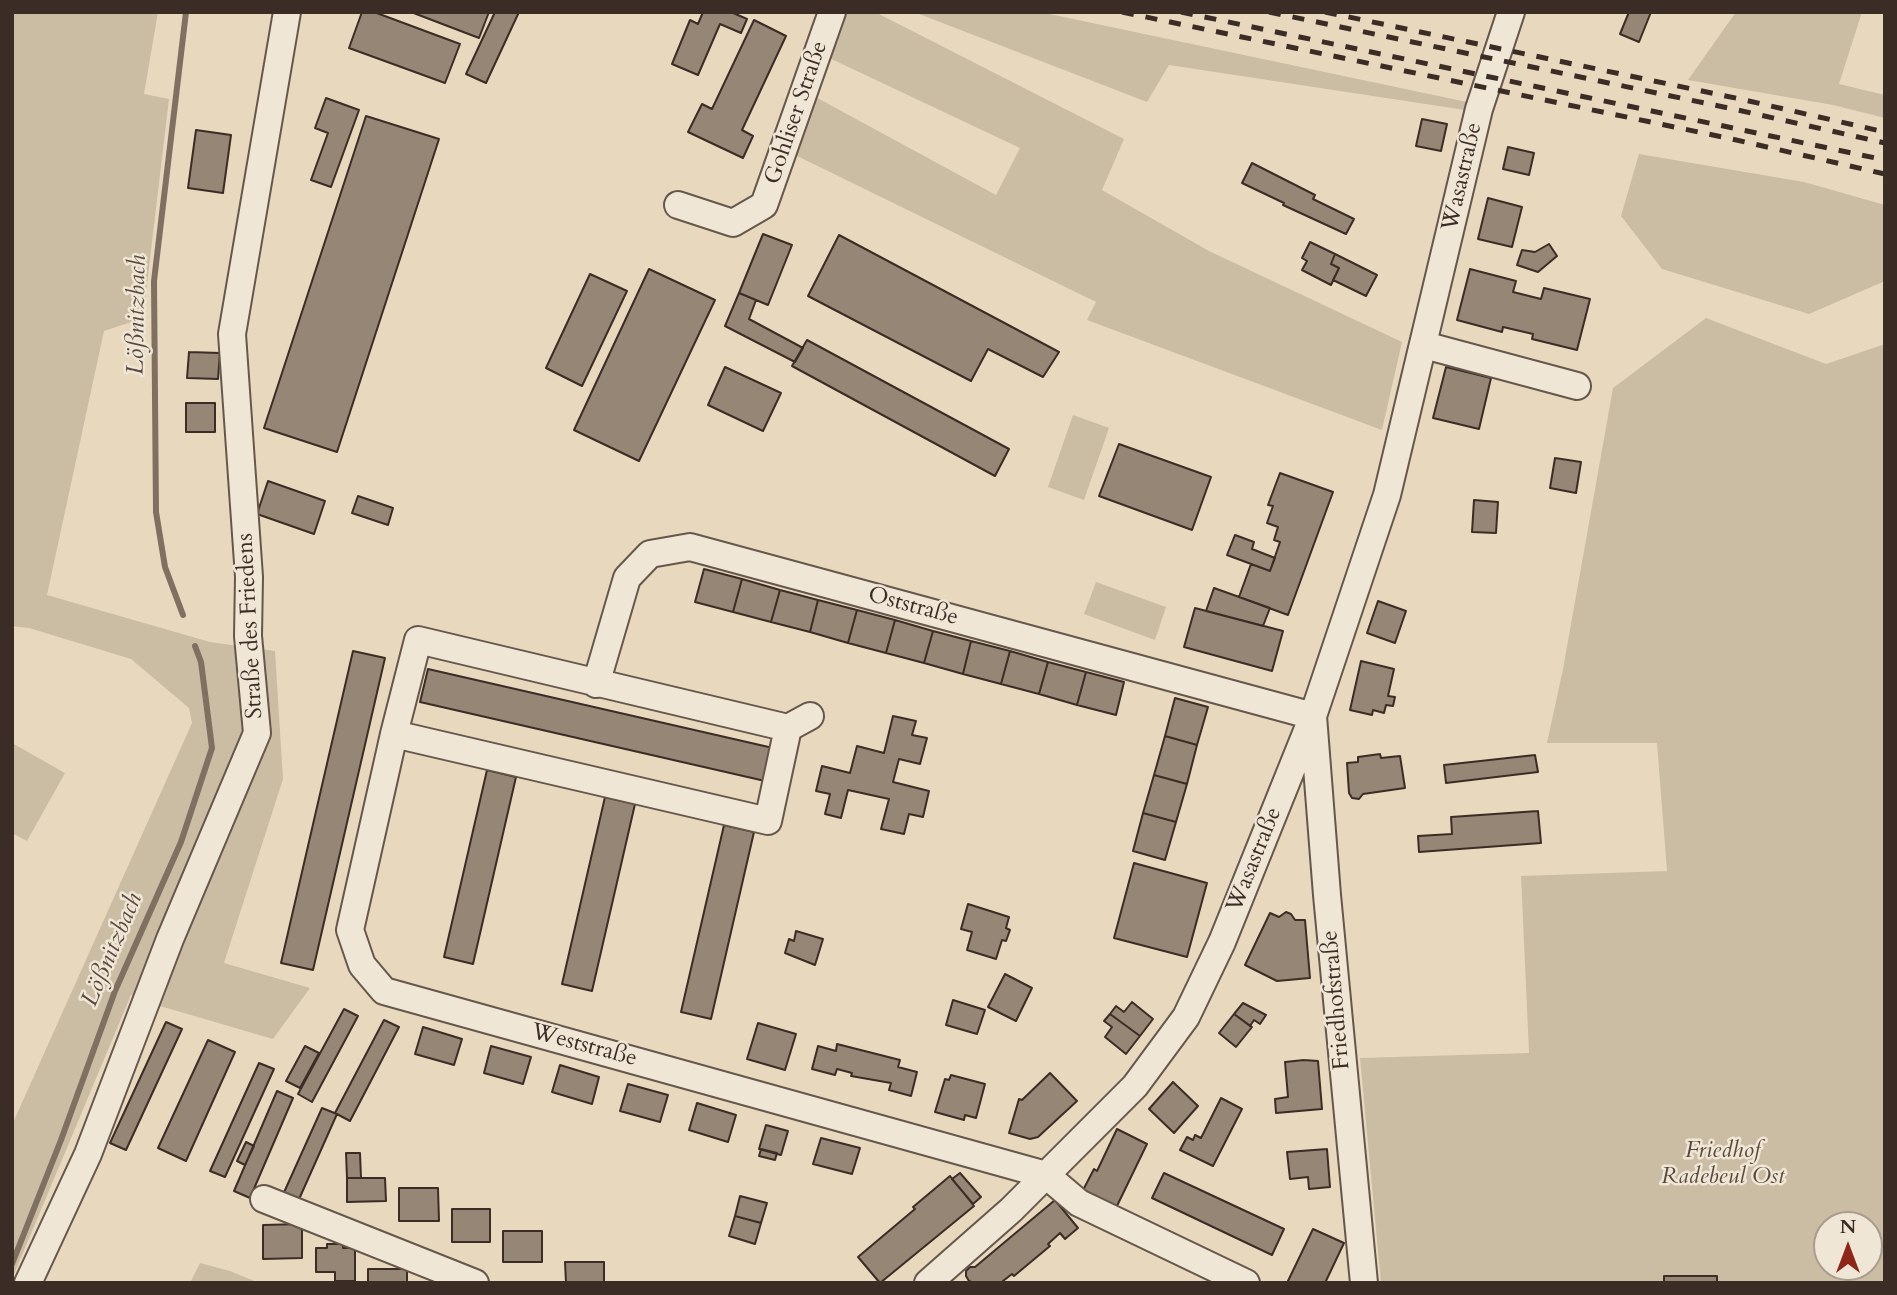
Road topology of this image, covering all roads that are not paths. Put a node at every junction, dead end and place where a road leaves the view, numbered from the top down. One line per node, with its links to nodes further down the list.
1 (287, 12): 12 (street, Straße des Friedens)
2 (832, 12): 4 (street, Gohliser Straße)
3 (1511, 12): 5 (street, Wasastraße)
4 (678, 205)
5 (1424, 345): 6 (street); 8 (street, Wasastraße)
6 (1577, 386)
7 (596, 684): 8 (street, Oststraße); 9 (street, Weststraße); 9 (street, Weststraße)
8 (1313, 716): 10 (street, Wasastraße); 16 (street, Friedhofstraße)
9 (394, 734): 10 (street, Weststraße)
10 (1046, 1175): 14 (street, Wasastraße); 15 (street)
11 (264, 1199): 13 (street)
12 (28, 1283)
13 (475, 1283)
14 (928, 1283)
15 (1246, 1283)
16 (1364, 1283)

